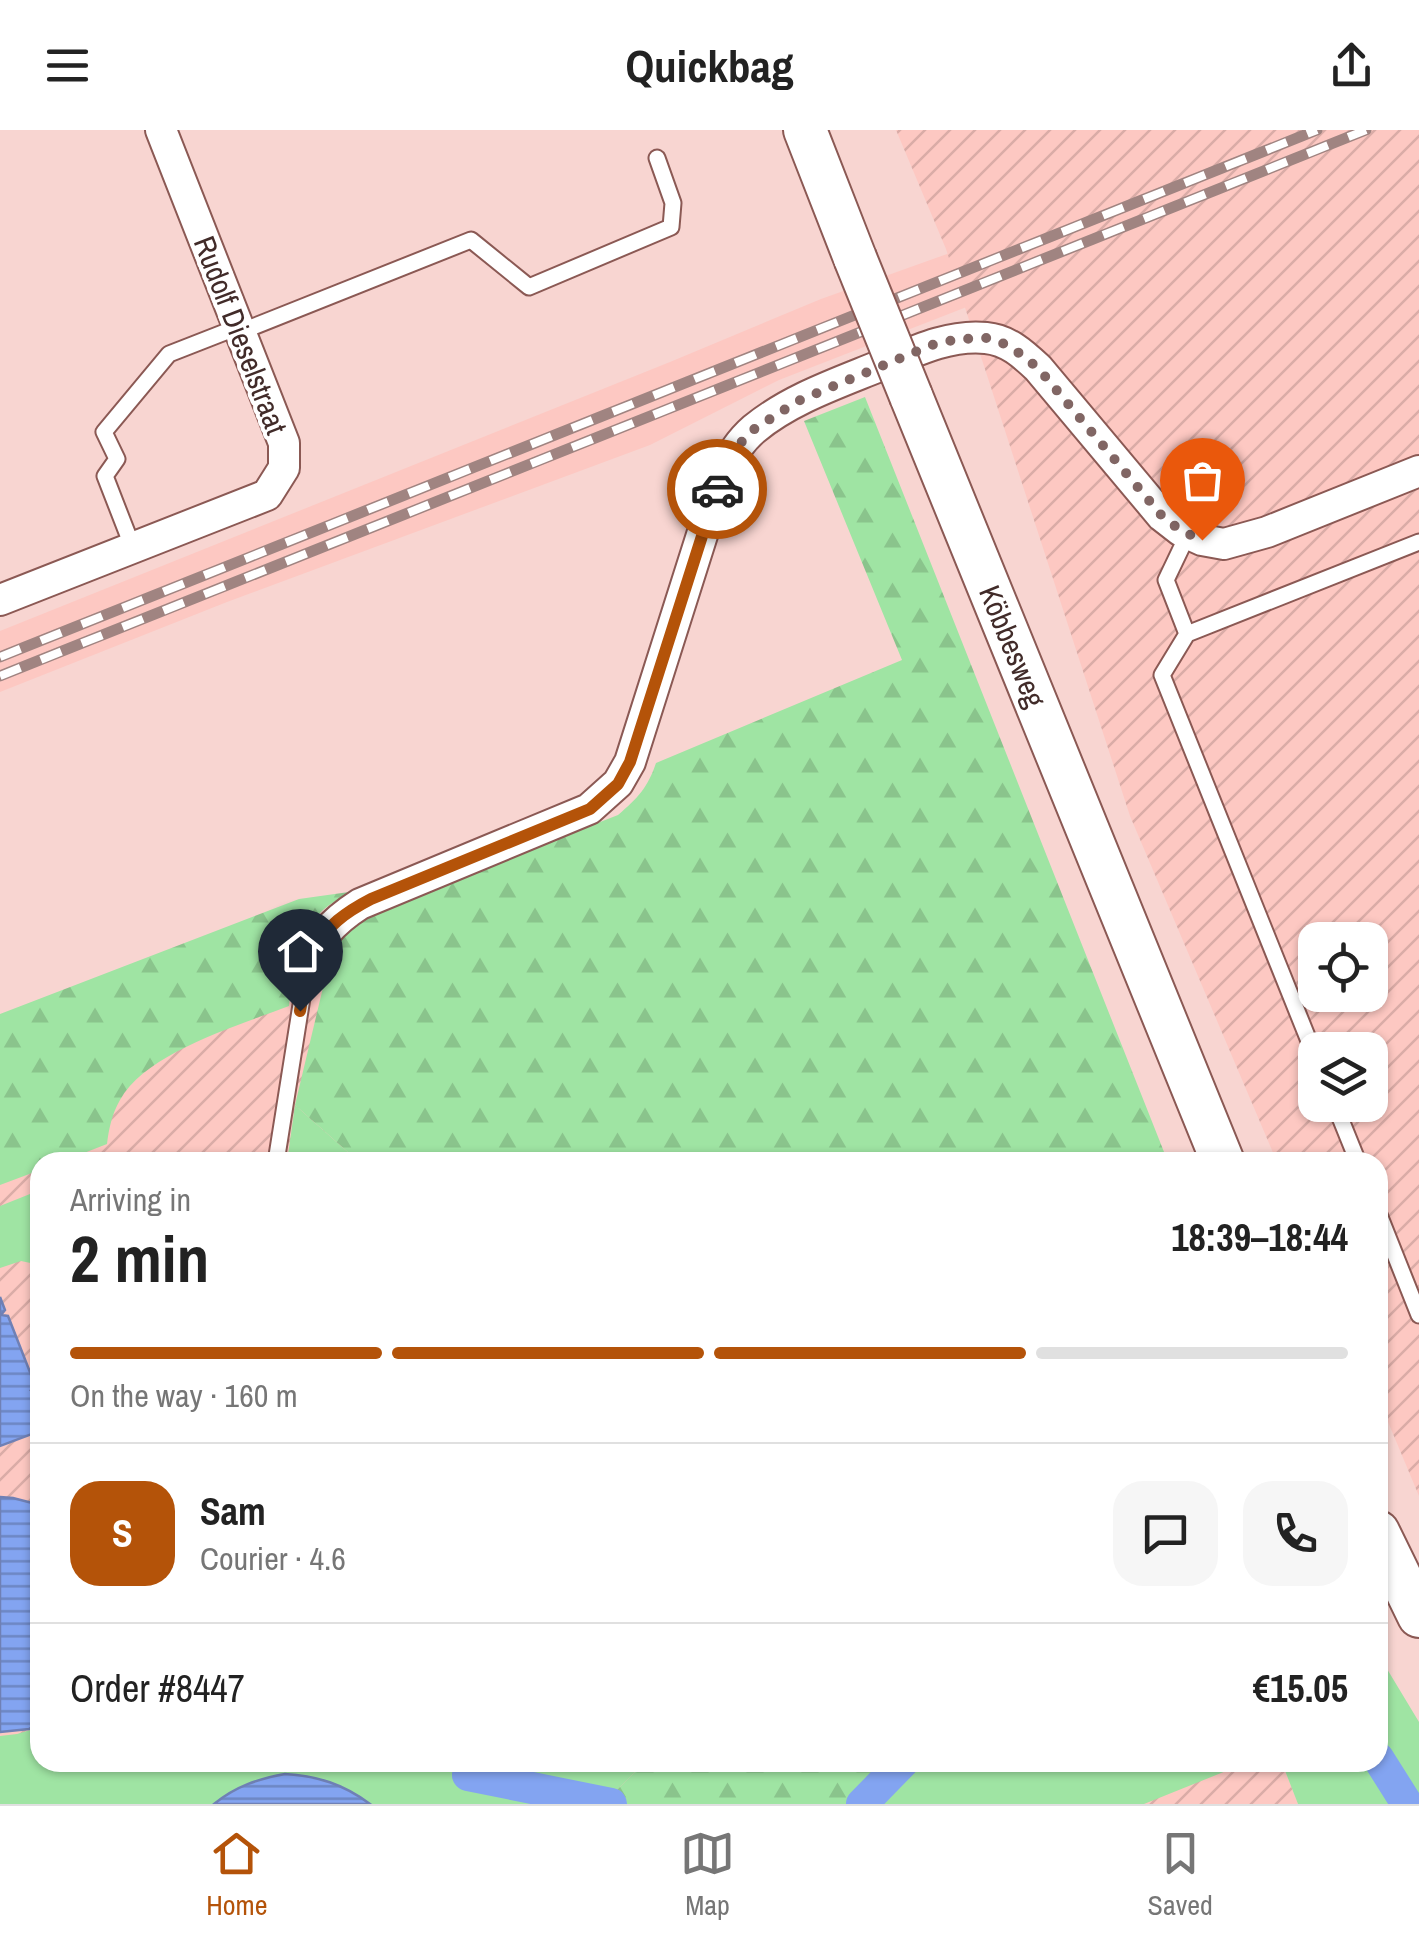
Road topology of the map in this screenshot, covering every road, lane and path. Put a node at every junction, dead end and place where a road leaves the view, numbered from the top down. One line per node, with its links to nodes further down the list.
1 (161, 130): 4 (street, Rudolf Dieselstraat)
2 (805, 130): 15 (main road, Köbbesweg, bridge)
3 (657, 158): 4 (lane)
4 (239, 329): 8 (lane); 8 (street, Rudolf Dieselstraat)
5 (1419, 471): 6 (street)
6 (1188, 534): 10 (lane); 11 (street)
7 (1419, 542): 10 (lane)
8 (133, 548): 9 (street, Rudolf Dieselstraat)
9 (0, 600)
10 (1187, 634): 12 (lane)
11 (306, 973): 14 (lane)
12 (1305, 1032)
13 (1342, 1122): 16 (lane)
14 (278, 1152)
15 (1219, 1152)
16 (1354, 1152)
17 (1388, 1237): 18 (lane)
18 (1419, 1315)
19 (1388, 1552): 20 (main road)
20 (1419, 1616)

